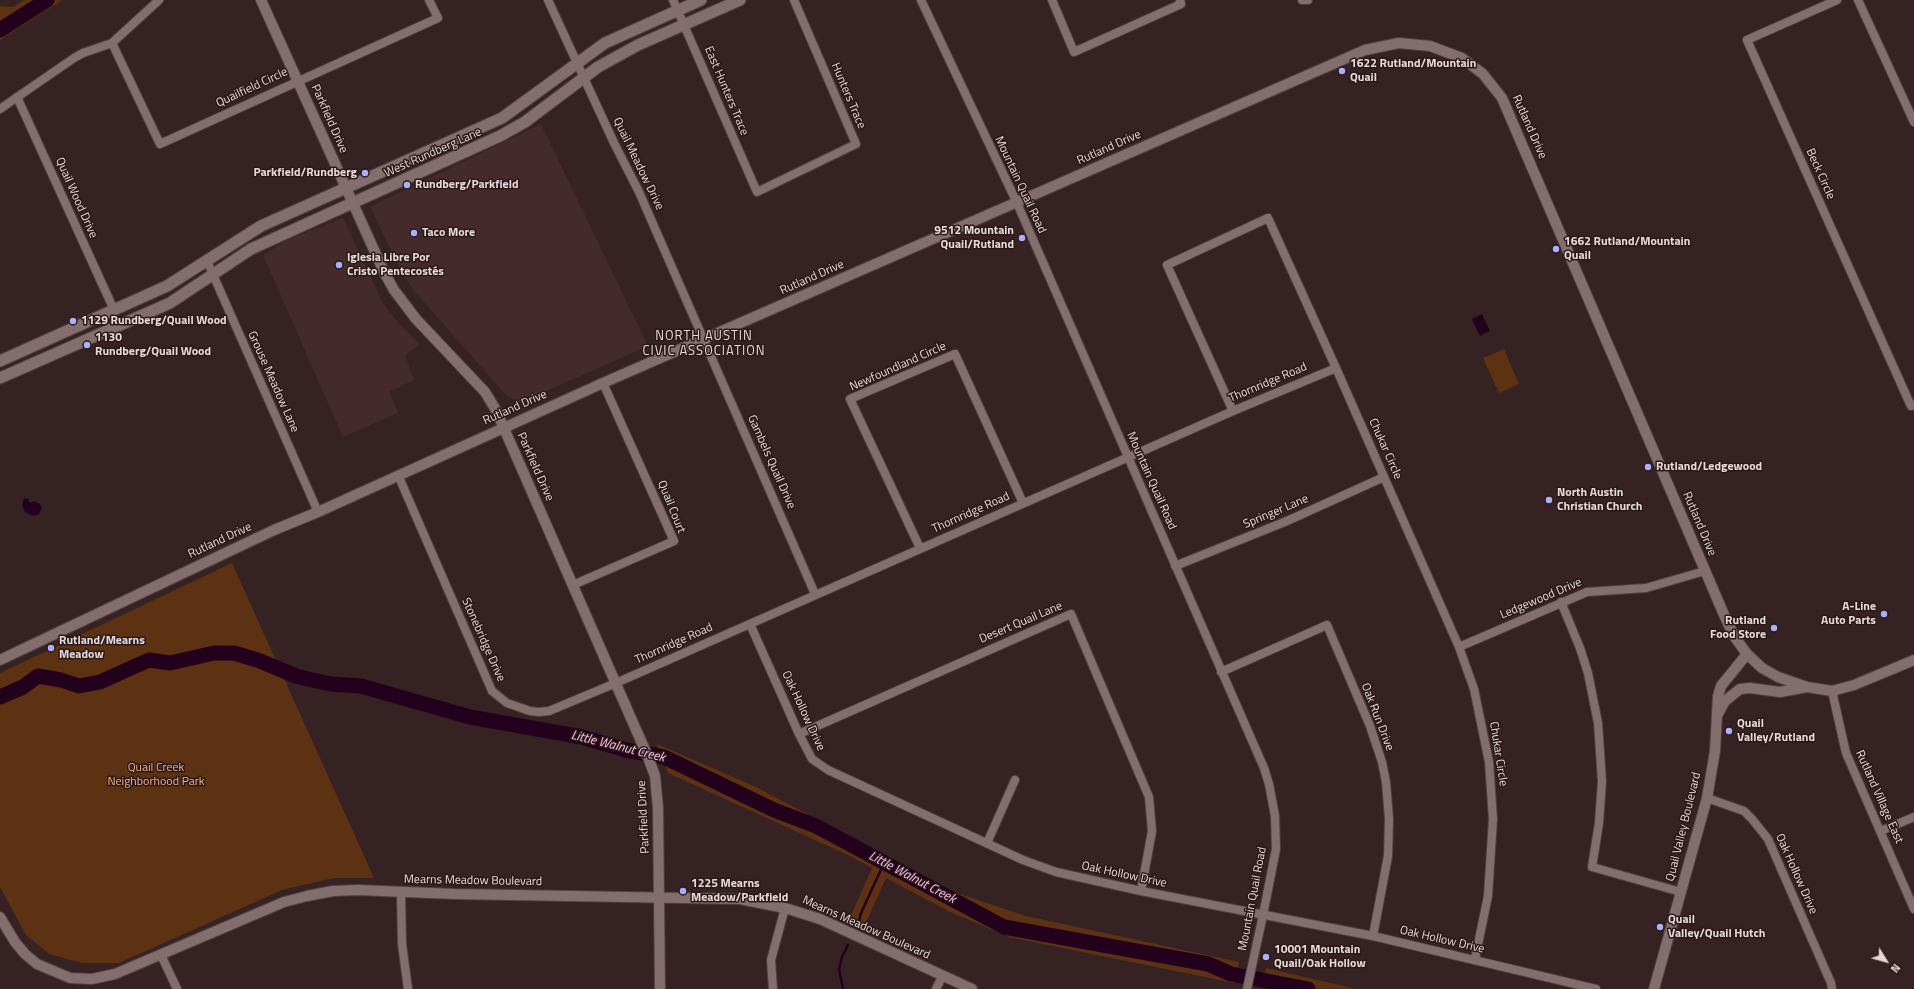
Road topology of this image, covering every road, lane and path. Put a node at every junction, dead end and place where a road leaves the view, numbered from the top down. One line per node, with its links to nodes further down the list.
1 (159, 0): 17 (street)
2 (261, 0): 20 (street, Parkfield Drive)
3 (430, 0): 20 (street, Quailfield Circle)
4 (548, 0): 18 (street, Quail Meadow Drive)
5 (701, 0): 15 (main road, West Rundberg Lane)
6 (740, 0): 16 (main road, West Rundberg Lane)
7 (794, 0): 27 (street, Hunters Trace)
8 (921, 0): 29 (street, Mountain Quail Road)
9 (1052, 0): 10 (street)
10 (1180, 0)
11 (1302, 0): 12 (street)
12 (1308, 0)
13 (1837, 0): 38 (street, Beck Circle)
14 (1858, 0): 23 (street)
15 (676, 5): 16 (street, East Hunters Trace); 18 (main road, West Rundberg Lane)
16 (684, 24): 19 (main road, West Rundberg Lane); 27 (street, East Hunters Trace)
17 (112, 44): 20 (street, Quailfield Circle); 21 (street)
18 (577, 63): 19 (street, Quail Meadow Drive); 24 (main road, West Rundberg Lane)
19 (583, 77): 25 (main road, West Rundberg Lane); 33 (street, Quail Meadow Drive)
20 (298, 80): 26 (street, Parkfield Drive)
21 (16, 97): 22 (street); 32 (street, Quail Wood Drive)
22 (0, 109)
23 (1914, 122)
24 (481, 128): 25 (main road); 26 (main road, West Rundberg Lane)
25 (489, 142): 28 (main road, West Rundberg Lane)
26 (346, 189): 28 (street, Parkfield Drive); 30 (main road, West Rundberg Lane)
27 (757, 192)
28 (352, 203): 31 (main road, West Rundberg Lane); 40 (street, Parkfield Drive)
29 (1017, 203): 33 (street, Rutland Drive); 41 (street, Mountain Quail Road); 48 (street, Rutland Drive)
30 (207, 261): 31 (street, Grouse Meadow Lane); 32 (main road, West Rundberg Lane)
31 (213, 275): 36 (main road, West Rundberg Lane); 45 (street, Grouse Meadow Lane)
32 (114, 310): 34 (main road, West Rundberg Lane)
33 (705, 339): 37 (street, Rutland Drive); 50 (street, Gambels Quail Drive)
34 (0, 361)
35 (1336, 368): 39 (street, Thornridge Road); 39 (street, Chukar Circle); 43 (street, Chukar Circle)
36 (0, 378)
37 (604, 383): 40 (street, Rutland Drive); 49 (street, Quail Court)
38 (1914, 405)
39 (1233, 411): 41 (street, Thornridge Road)
40 (504, 428): 42 (street, Rutland Drive); 49 (street, Parkfield Drive)
41 (1128, 457): 44 (street, Thornridge Road); 47 (street, Mountain Quail Road)
42 (398, 476): 45 (street, Rutland Drive); 58 (street, Stonebridge Drive)
43 (1384, 477): 47 (street, Springer Lane); 53 (street, Chukar Circle)
44 (1023, 503): 46 (street, Thornridge Road); 46 (street, Newfoundland Circle)
45 (318, 512): 55 (street, Rutland Drive)
46 (920, 548): 50 (street, Thornridge Road)
47 (1175, 566): 57 (street, Mountain Quail Road)
48 (1705, 571): 51 (street, Ledgewood Drive); 54 (street, Rutland Drive)
49 (573, 585): 58 (street, Parkfield Drive)
50 (815, 594): 52 (street, Thornridge Road)
51 (1561, 602): 53 (street, Ledgewood Drive); 69 (street)
52 (750, 624): 58 (street, Thornridge Road); 62 (street, Oak Hollow Drive)
53 (1459, 647): 78 (street, Chukar Circle)
54 (1747, 654): 59 (street, Rutland Drive); 61 (street, Quail Valley Boulevard)
55 (0, 660)
56 (1914, 660): 60 (street, Rutland Drive)
57 (1221, 672): 74 (street, Mountain Quail Road); 76 (street, Oak Run Drive)
58 (616, 683): 71 (street, Parkfield Drive)
59 (1807, 687): 60 (street, Rutland Drive); 61 (street)
60 (1832, 691): 66 (street, Rutland Village East)
61 (1717, 716): 64 (street, Quail Valley Boulevard)
62 (799, 734): 67 (street, Oak Hollow Drive); 68 (street, Desert Quail Lane)
63 (1015, 780): 67 (street)
64 (1707, 798): 69 (street, Quail Valley Boulevard); 89 (street, Oak Hollow Drive)
65 (1914, 817): 66 (street)
66 (1881, 831): 73 (street, Rutland Village East)
67 (987, 843): 68 (street, Oak Hollow Drive)
68 (1141, 891): 74 (street, Oak Hollow Drive)
69 (1681, 892): 88 (street, Quail Valley Boulevard)
70 (401, 893): 71 (street, Mearns Meadow Boulevard); 77 (street, Mearns Meadow Boulevard); 81 (street)
71 (659, 898): 72 (street, Mearns Meadow Boulevard); 82 (street, Parkfield Drive)
72 (785, 908): 79 (street, Mearns Meadow Boulevard); 83 (street)
73 (1914, 910)
74 (1264, 915): 76 (street, Oak Hollow Drive); 86 (street, Mountain Quail Road)
75 (0, 916): 77 (street, Mearns Meadow Boulevard)
76 (1373, 936): 78 (street, Oak Hollow Drive)
77 (161, 955): 80 (street)
78 (1475, 959): 87 (street, Oak Hollow Drive)
79 (942, 976): 84 (street); 85 (street, Mearns Meadow Boulevard)
80 (177, 989)
81 (408, 989)
82 (660, 989)
83 (773, 989)
84 (936, 989)
85 (972, 989)
86 (1247, 989)
87 (1596, 989)
88 (1654, 989)
89 (1832, 989)

